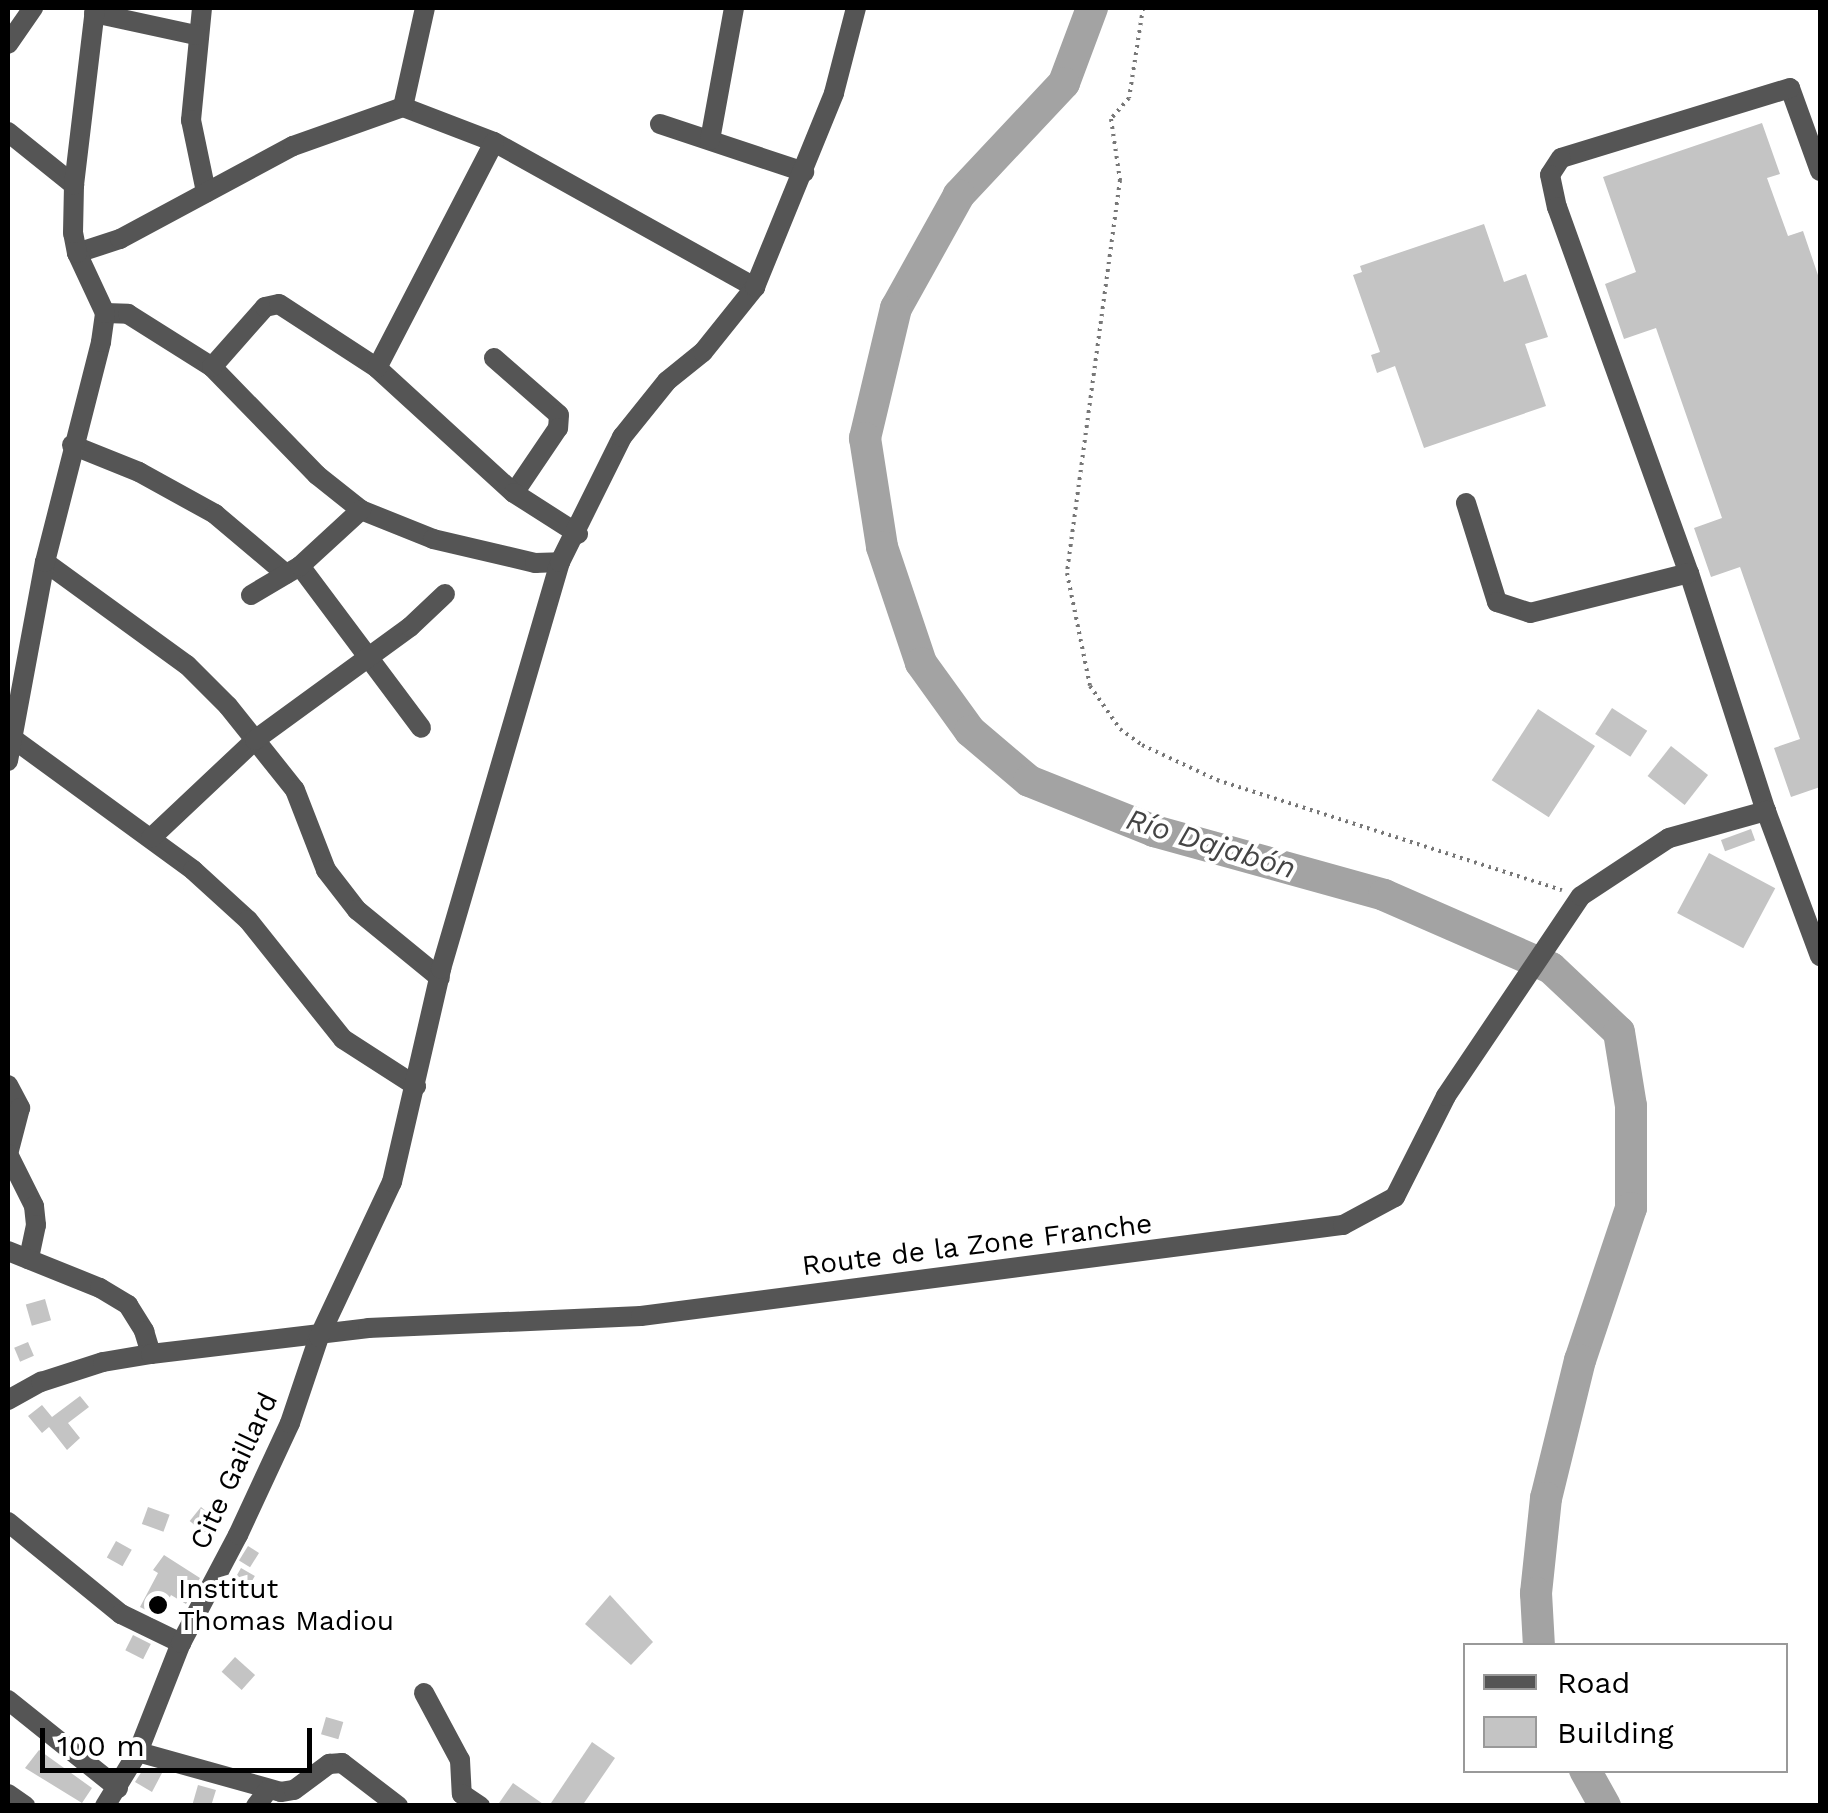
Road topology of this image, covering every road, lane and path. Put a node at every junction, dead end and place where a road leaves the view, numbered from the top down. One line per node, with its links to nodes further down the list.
1 (33, 8): 9 (street)
2 (202, 8): 8 (street)
3 (425, 8): 10 (street)
4 (734, 8): 13 (street)
5 (856, 8): 16 (street, Cite Gaillard)
6 (1143, 8): 42 (path)
7 (94, 10): 8 (street); 17 (street)
8 (196, 36): 18 (street)
9 (8, 44)
10 (404, 107): 14 (street); 18 (street)
11 (660, 124): 13 (street)
12 (8, 132): 17 (street)
13 (710, 140): 16 (street)
14 (494, 142): 20 (street); 24 (street)
15 (1820, 171): 33 (street)
16 (804, 172): 20 (street, Cite Gaillard)
17 (74, 186): 19 (street)
18 (206, 192): 19 (street)
19 (77, 253): 21 (street)
20 (755, 287): 29 (street, Cite Gaillard)
21 (105, 313): 23 (street); 25 (street)
22 (494, 358): 26 (street)
23 (212, 367): 24 (street); 28 (street)
24 (377, 368): 26 (street)
25 (72, 444): 30 (street); 32 (street)
26 (514, 493): 29 (street)
27 (1466, 504): 33 (street)
28 (361, 510): 31 (street); 32 (street)
29 (578, 534): 31 (street, Cite Gaillard)
30 (45, 562): 38 (street); 39 (street)
31 (560, 562): 44 (street, Cite Gaillard)
32 (293, 570): 35 (street); 36 (street)
33 (1689, 573): 40 (street)
34 (445, 594): 36 (street)
35 (251, 595)
36 (366, 656): 37 (street); 38 (street)
37 (422, 728)
38 (255, 740): 41 (street); 44 (street)
39 (9, 745): 41 (street)
40 (1766, 811): 42 (street, Route de la Zone Franche); 43 (street)
41 (151, 838): 46 (street)
42 (1576, 902): 49 (street, Route de la Zone Franche)
43 (1820, 956)
44 (440, 978): 46 (street, Cite Gaillard)
45 (8, 1085): 48 (street)
46 (416, 1086): 49 (street, Cite Gaillard)
47 (8, 1251): 48 (street)
48 (30, 1259): 50 (street)
49 (319, 1337): 50 (street, Route de la Zone Franche); 53 (street, Cite Gaillard)
50 (151, 1354): 51 (street, Route de la Zone Franche)
51 (8, 1400)
52 (8, 1522): 53 (street)
53 (181, 1643): 56 (street, Cite Gaillard)
54 (424, 1693): 60 (street)
55 (8, 1700): 57 (street)
56 (138, 1752): 57 (street, Cite Gaillard); 59 (street)
57 (118, 1788): 62 (street, Cite Gaillard)
58 (8, 1794): 61 (street)
59 (262, 1798): 63 (street)
60 (455, 1800): 64 (street)
61 (26, 1806)
62 (105, 1806)
63 (398, 1806)
64 (480, 1806)

